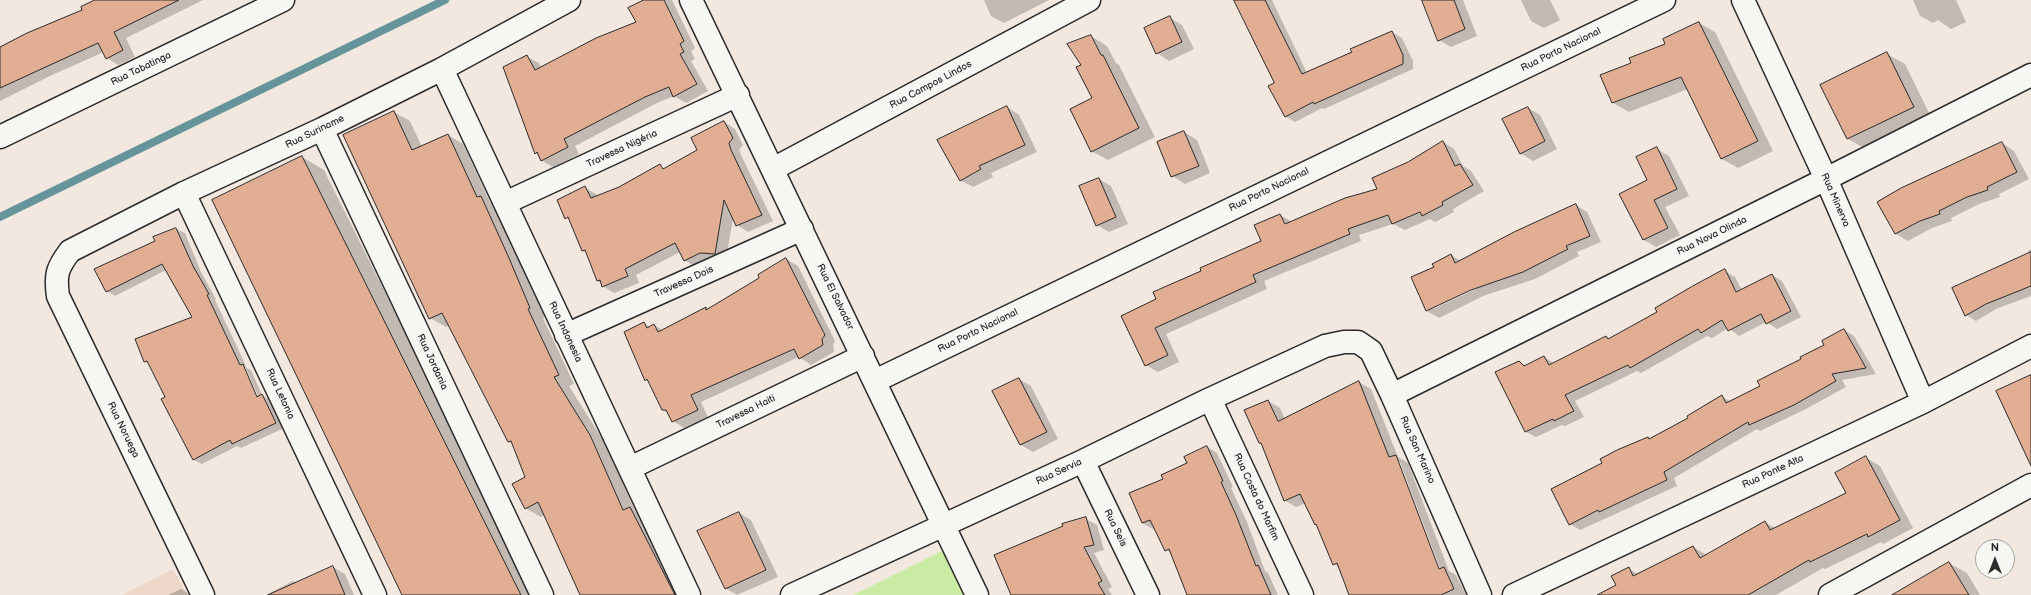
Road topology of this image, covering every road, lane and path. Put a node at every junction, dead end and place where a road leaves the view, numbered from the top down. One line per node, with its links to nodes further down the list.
1 (283, 0): 11 (street, Rua Tabatinga)
2 (569, 0): 7 (street, Rua Suriname)
3 (691, 0): 9 (street, Rua El Salvador)
4 (1089, 0): 12 (street, Rua Campos Lindos)
5 (1664, 0): 22 (street, Rua Porto Nacional)
6 (1743, 0): 13 (street, Rua Minerva)
7 (442, 69): 10 (street, Rua Suriname); 15 (street, Rua Indonesia)
8 (2031, 75): 13 (street, Rua Nova Olinda)
9 (738, 95): 12 (street, Rua El Salvador); 15 (street, Travessa Nigéria)
10 (322, 129): 14 (street, Rua Suriname); 32 (street, Rua Jordania)
11 (0, 137)
12 (774, 169): 16 (street, Rua El Salvador)
13 (1826, 179): 23 (street, Rua Nova Olinda); 25 (street, Rua Minerva)
14 (184, 193): 17 (street, Rua Suriname); 31 (street, Rua Letonia)
15 (505, 203): 18 (street, Rua Indonesia)
16 (802, 229): 18 (street, Travessa Dois); 21 (street, Rua El Salvador)
17 (61, 262): 30 (street, Rua Noruega)
18 (566, 335): 27 (street, Rua Indonesia)
19 (1325, 346): 23 (street, Rua San Marino); 24 (street, Rua Servia)
20 (2031, 346): 25 (street, Rua Ponte Alta)
21 (863, 356): 22 (street, Rua El Salvador); 27 (street, Travessa Haiti)
22 (875, 381): 29 (street, Rua El Salvador)
23 (1392, 395): 38 (street, Rua San Marino)
24 (1210, 399): 26 (street, Rua Servia); 37 (street, Rua Costa do Marfim)
25 (1923, 402): 39 (street, Rua Ponte Alta)
26 (1083, 462): 29 (street, Rua Servia); 36 (street, Rua Seis)
27 (630, 468): 33 (street, Rua Indonesia)
28 (2031, 485): 40 (street)
29 (944, 525): 34 (street, Rua Servia); 35 (street, Rua El Salvador)
30 (203, 595)
31 (375, 595)
32 (542, 595)
33 (689, 595)
34 (792, 595)
35 (978, 595)
36 (1148, 595)
37 (1302, 595)
38 (1480, 595)
39 (1514, 595)
40 (1830, 595)

